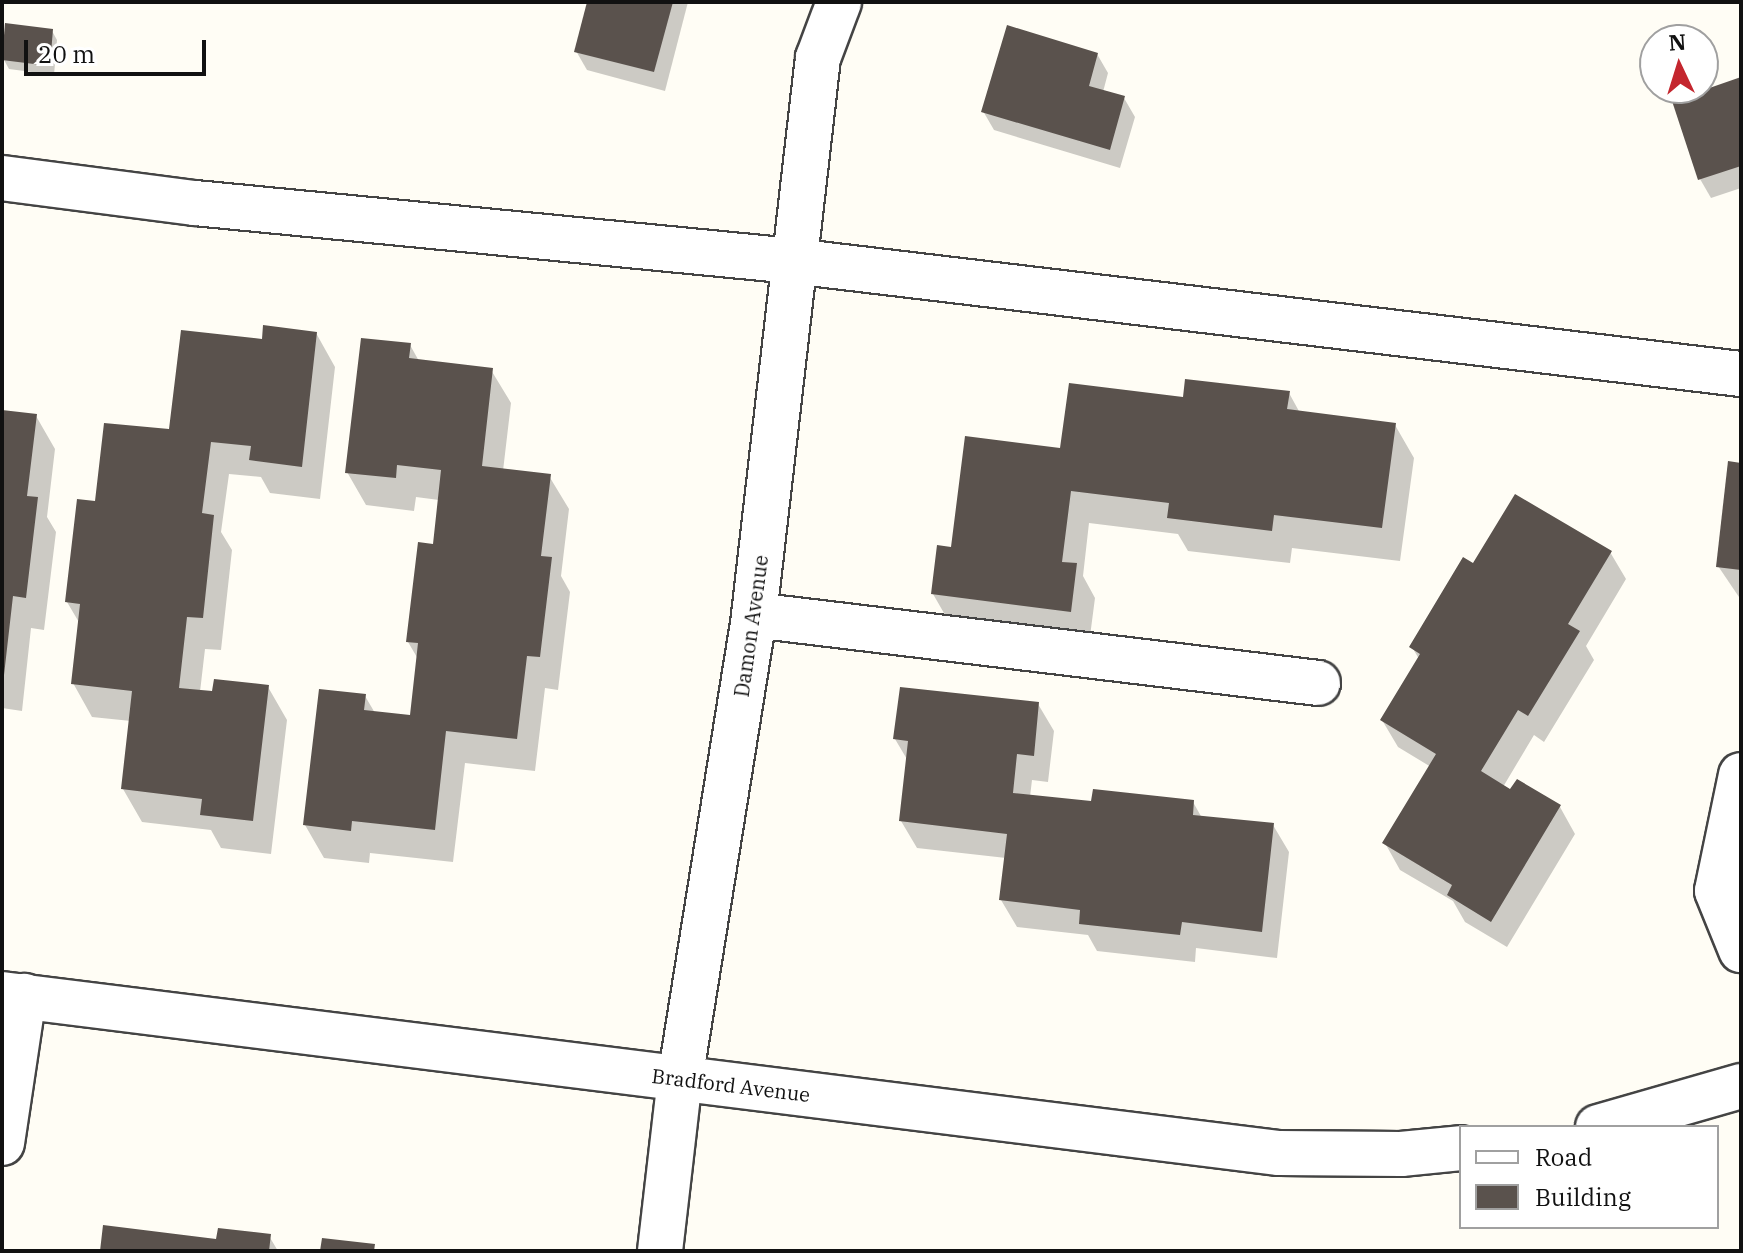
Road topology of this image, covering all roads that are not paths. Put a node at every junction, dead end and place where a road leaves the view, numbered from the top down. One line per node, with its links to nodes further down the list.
1 (839, 2): 3 (street, Damon Avenue)
2 (2, 178): 3 (street)
3 (793, 261): 4 (street); 5 (street, Damon Avenue)
4 (1741, 374)
5 (754, 615): 6 (street); 10 (street, Damon Avenue)
6 (1318, 683)
7 (1741, 775): 8 (street)
8 (1741, 950)
9 (13, 995): 10 (street, Bradford Avenue); 13 (street)
10 (680, 1079): 14 (street, Bradford Avenue); 15 (street, Damon Avenue)
11 (1741, 1086): 12 (street)
12 (1605, 1125)
13 (2, 1143)
14 (1459, 1148)
15 (660, 1251)

